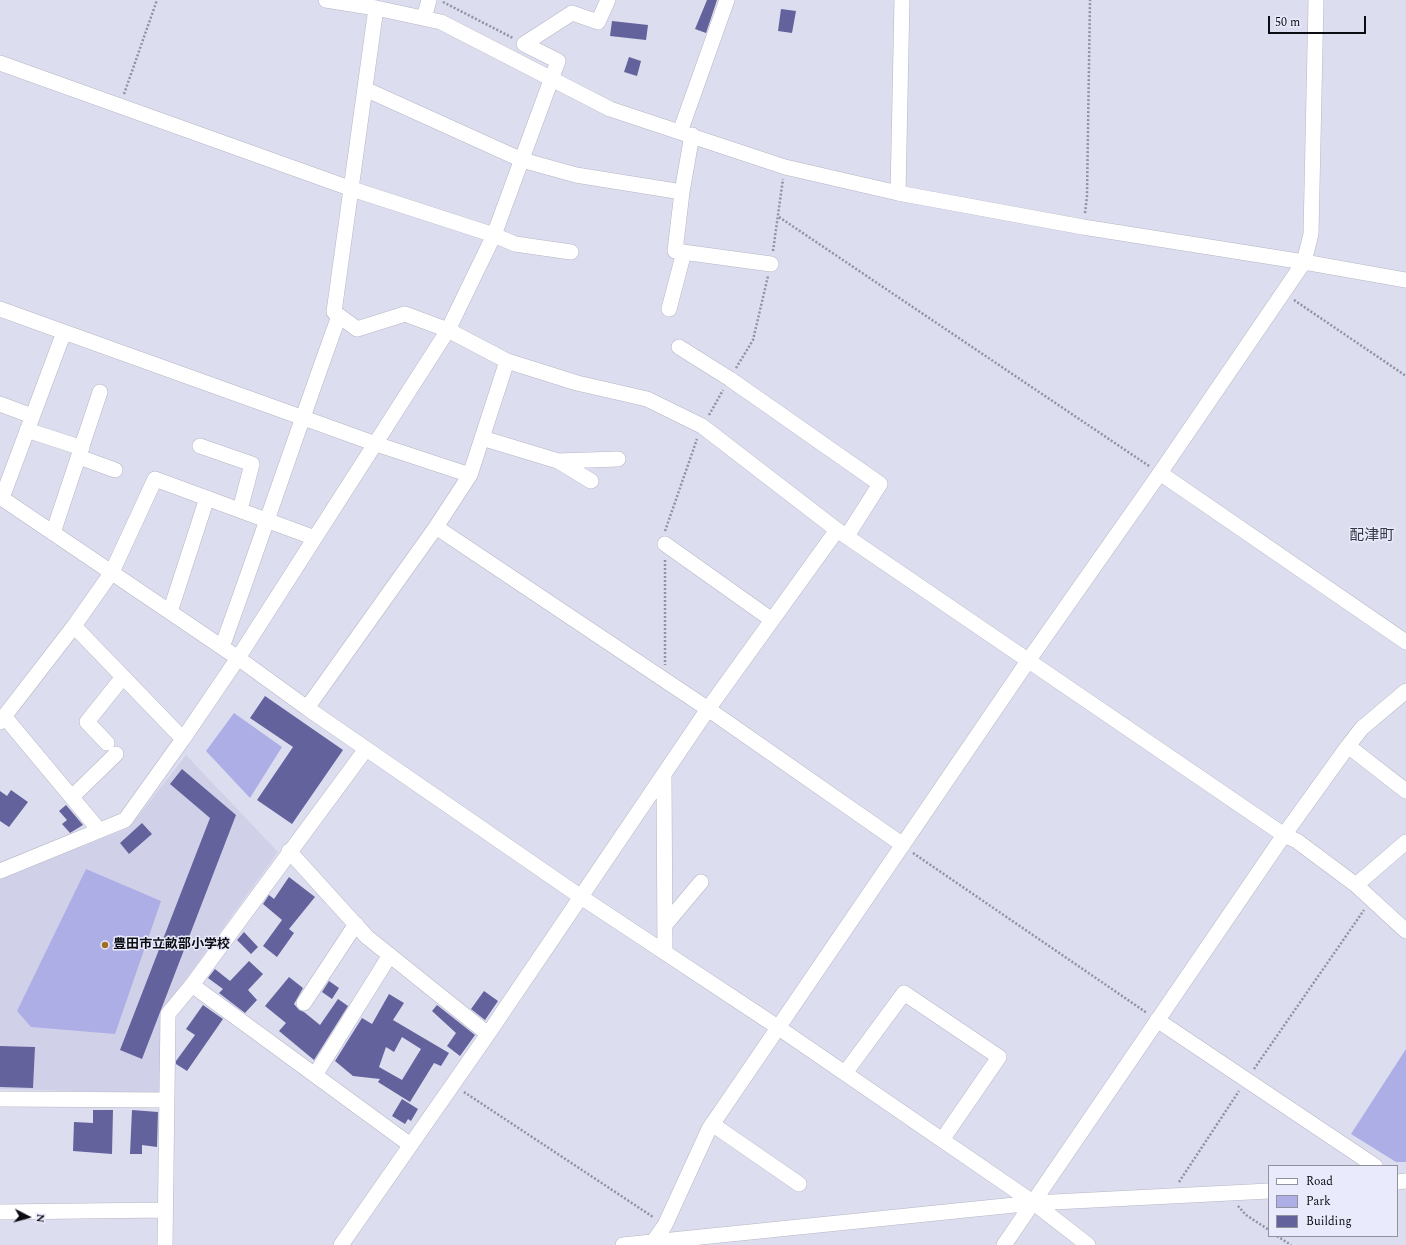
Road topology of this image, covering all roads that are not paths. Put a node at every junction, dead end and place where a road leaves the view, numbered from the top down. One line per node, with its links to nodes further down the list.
1 (326, 0): 7 (street)
2 (429, 0): 8 (street)
3 (608, 0): 10 (street)
4 (727, 0): 12 (street)
5 (902, 0): 16 (street)
6 (1316, 0): 20 (street)
7 (376, 8): 8 (street); 11 (street)
8 (424, 18): 10 (street)
9 (0, 63): 14 (street)
10 (552, 80): 12 (street); 13 (street)
11 (365, 89): 13 (street); 14 (street)
12 (686, 134): 15 (street); 16 (street)
13 (522, 160): 15 (street); 17 (street)
14 (352, 190): 17 (street); 25 (street)
15 (682, 192): 19 (street)
16 (898, 193): 20 (street)
17 (494, 234): 18 (street); 26 (street)
18 (571, 252)
19 (684, 252): 21 (street); 24 (street)
20 (1304, 262): 22 (street); 42 (street)
21 (771, 264)
22 (1406, 280)
23 (0, 308): 27 (street)
24 (669, 309)
25 (340, 316): 26 (street); 33 (street)
26 (448, 330): 29 (street); 36 (street)
27 (64, 332): 32 (street); 33 (street)
28 (679, 347): 51 (street)
29 (507, 361): 35 (street); 51 (street)
30 (100, 392): 38 (street)
31 (0, 404): 32 (street)
32 (32, 416): 34 (street)
33 (302, 417): 36 (street); 48 (street)
34 (27, 430): 38 (street); 45 (street)
35 (482, 438): 40 (street); 43 (street)
36 (376, 444): 43 (street); 52 (street)
37 (200, 446): 47 (street)
38 (80, 452): 41 (street); 50 (street)
39 (618, 459): 40 (street)
40 (558, 460): 44 (street)
41 (115, 470)
42 (1160, 473): 58 (street); 61 (street)
43 (470, 475): 49 (street)
44 (591, 481)
45 (1, 498): 50 (street)
46 (207, 498): 47 (street); 54 (street); 55 (street)
47 (240, 510): 48 (street)
48 (268, 521): 52 (street); 59 (street)
49 (436, 527): 64 (street); 65 (street)
50 (53, 533): 54 (street)
51 (842, 533): 56 (street); 61 (street)
52 (315, 538): 60 (street)
53 (665, 544): 56 (street)
54 (112, 572): 55 (street); 57 (street)
55 (170, 612): 59 (street)
56 (772, 620): 65 (street)
57 (74, 626): 62 (street); 66 (street)
58 (1406, 642)
59 (222, 647): 60 (street)
60 (238, 658): 64 (street); 67 (street)
61 (1028, 661): 74 (street); 76 (street)
62 (123, 676): 67 (street); 72 (street)
63 (1404, 694): 68 (street)
64 (307, 708): 69 (street)
65 (708, 709): 70 (street); 76 (street)
66 (2, 719): 72 (street)
67 (183, 739): 73 (street)
68 (1348, 746): 71 (street); 74 (street)
69 (366, 749): 77 (street); 81 (street)
70 (664, 774): 81 (street); 83 (street)
71 (1406, 791)
72 (72, 797): 73 (street)
73 (99, 830): 78 (street)
74 (1284, 835): 80 (street); 89 (street)
75 (1406, 842): 80 (street)
76 (903, 846): 90 (street)
77 (289, 851): 82 (street); 87 (street)
78 (0, 871)
79 (701, 882): 83 (street)
80 (1356, 885): 84 (street)
81 (581, 897): 85 (street); 91 (street)
82 (356, 924): 86 (street); 88 (street)
83 (665, 925): 85 (street)
84 (1406, 930)
85 (666, 952): 90 (street)
86 (390, 955): 91 (street); 93 (street)
87 (192, 985): 93 (street); 95 (street)
88 (304, 1003)
89 (1157, 1020): 99 (street); 102 (street)
90 (779, 1028): 92 (street); 96 (street)
91 (488, 1034): 98 (street)
92 (845, 1073): 97 (street); 97 (street)
93 (315, 1075): 98 (street)
94 (0, 1099): 95 (street)
95 (166, 1100): 103 (street)
96 (712, 1124): 100 (street); 105 (street)
97 (942, 1140): 102 (street)
98 (409, 1144): 107 (street)
99 (1374, 1165)
100 (799, 1184)
101 (1268, 1191): 102 (street)
102 (1034, 1203): 105 (street); 109 (street); 110 (street)
103 (165, 1210): 104 (street); 106 (street)
104 (0, 1212)
105 (653, 1242): 108 (street)
106 (165, 1245)
107 (341, 1245)
108 (623, 1245)
109 (1004, 1245)
110 (1087, 1245)

